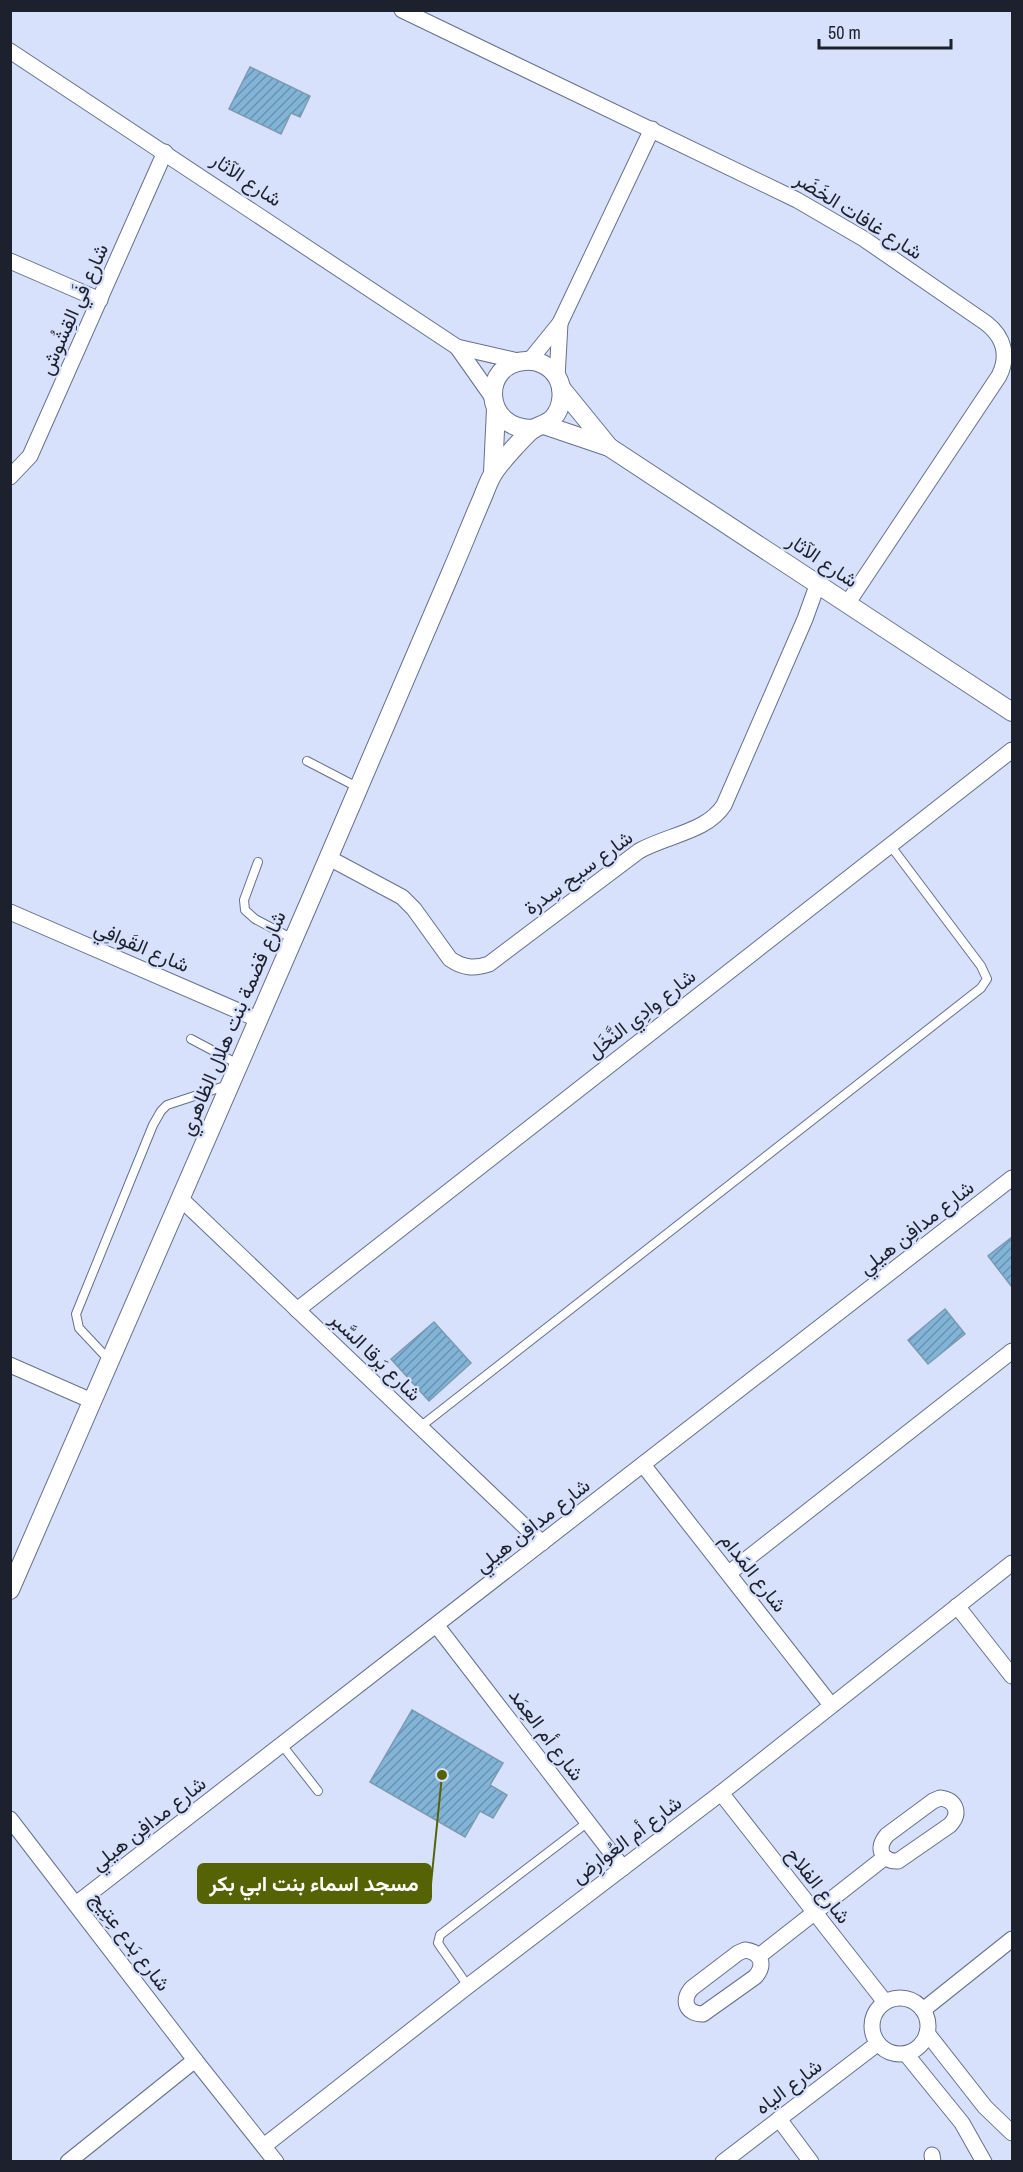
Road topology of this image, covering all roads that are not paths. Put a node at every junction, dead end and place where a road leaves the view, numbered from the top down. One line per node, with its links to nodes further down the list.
1 (402, 10): 3 (street, شارع غافات الخَضَر)
2 (10, 51): 4 (street, شارع الآثار)
3 (652, 129): 7 (street); 17 (street, شارع غافات الخَضَر)
4 (165, 152): 6 (street, شارع فَي القِشُوش); 8 (street, شارع الآثار)
5 (10, 261): 6 (street)
6 (100, 300): 15 (street, شارع فَي القِشُوش)
7 (560, 323): 9 (street); 10 (street)
8 (457, 347): 9 (street, شارع الآثار); 11 (street, شارع الآثار)
9 (524, 361): 10 (street); 11 (street)
10 (559, 383): 12 (street); 13 (street, شارع الآثار)
11 (494, 403): 12 (street); 14 (street, شارع قضمة بنت هلال الظاهري)
12 (539, 427): 13 (street, شارع الآثار); 14 (street, شارع قضمة بنت هلال الظاهري)
13 (609, 447): 16 (street, شارع الآثار)
14 (493, 473): 21 (street, شارع قضمة بنت هلال الظاهري)
15 (10, 477)
16 (818, 583): 17 (street, شارع الآثار); 23 (street, شارع سيح سِدرة)
17 (847, 604): 18 (street, شارع الآثار)
18 (1012, 712)
19 (1012, 750): 22 (street, شارع وادِي النَّخَل)
20 (307, 761): 21 (lane)
21 (359, 788): 23 (street, شارع قضمة بنت هلال الظاهري)
22 (890, 845): 33 (street, شارع وادِي النَّخَل); 38 (lane)
23 (328, 858): 26 (street, شارع قضمة بنت هلال الظاهري)
24 (258, 862): 26 (lane)
25 (10, 912): 27 (street, شارع القَوافِي)
26 (293, 939): 27 (street, شارع قضمة بنت هلال الظاهري)
27 (257, 1019): 29 (street, شارع قضمة بنت هلال الظاهري)
28 (191, 1039): 29 (lane)
29 (238, 1064): 30 (street, شارع قضمة بنت هلال الظاهري)
30 (230, 1084): 32 (street, شارع قضمة بنت هلال الظاهري); 35 (lane)
31 (1012, 1178): 39 (street, شارع مدافِن هيلي)
32 (181, 1199): 33 (street, شارع بَرقا السَّبر); 35 (street, شارع قضمة بنت هلال الظاهري)
33 (297, 1310): 38 (street, شارع بَرقا السَّبر)
34 (1012, 1351): 42 (street)
35 (110, 1361): 37 (street, شارع قضمة بنت هلال الظاهري)
36 (10, 1365): 37 (street)
37 (92, 1401): 43 (street, شارع قضمة بنت هلال الظاهري)
38 (420, 1426): 40 (street, شارع بَرقا السَّبر)
39 (644, 1466): 40 (street, شارع مدافِن هيلي); 42 (street, شارع المَدام)
40 (542, 1543): 45 (street, شارع مدافِن هيلي)
41 (1012, 1563): 44 (street, شارع أم العُوارِض)
42 (729, 1573): 47 (street, شارع المَدام)
43 (10, 1590)
44 (957, 1606): 46 (street); 47 (street, شارع أم العُوارِض)
45 (437, 1626): 48 (street, شارع مدافِن هيلي); 52 (street, شارع أم العِمَد)
46 (1012, 1676)
47 (831, 1705): 50 (street, شارع أم العُوارِض)
48 (282, 1745): 49 (lane); 55 (street, شارع مدافِن هيلي)
49 (318, 1791)
50 (721, 1793): 54 (street, شارع أم العُوارِض); 56 (street, شارع الفلاح)
51 (10, 1819): 55 (street, شارع بَدع عِتِيج)
52 (588, 1822): 54 (street, شارع أم العِمَد); 59 (lane)
53 (884, 1858): 53 (street); 56 (street)
54 (623, 1868): 59 (street, شارع أم العُوارِض)
55 (76, 1904): 65 (street, شارع بَدع عِتِيج)
56 (815, 1914): 58 (street); 60 (street, شارع الفلاح)
57 (1012, 1939): 61 (street)
58 (759, 1956): 58 (street)
59 (468, 1986): 68 (street, شارع أم العُوارِض)
60 (885, 2002): 61 (street); 63 (street)
61 (923, 2010): 62 (street)
62 (927, 2033): 64 (street); 67 (street)
63 (878, 2044): 64 (street); 66 (street, شارع الياه)
64 (906, 2054): 73 (street)
65 (195, 2060): 68 (street, شارع بَدع عِتِيج); 69 (street)
66 (779, 2119): 71 (street, شارع الياه); 72 (street)
67 (1012, 2133)
68 (264, 2146): 70 (street, شارع بَدع عِتِيج)
69 (68, 2162)
70 (276, 2162)
71 (723, 2162)
72 (811, 2162)
73 (984, 2162)

